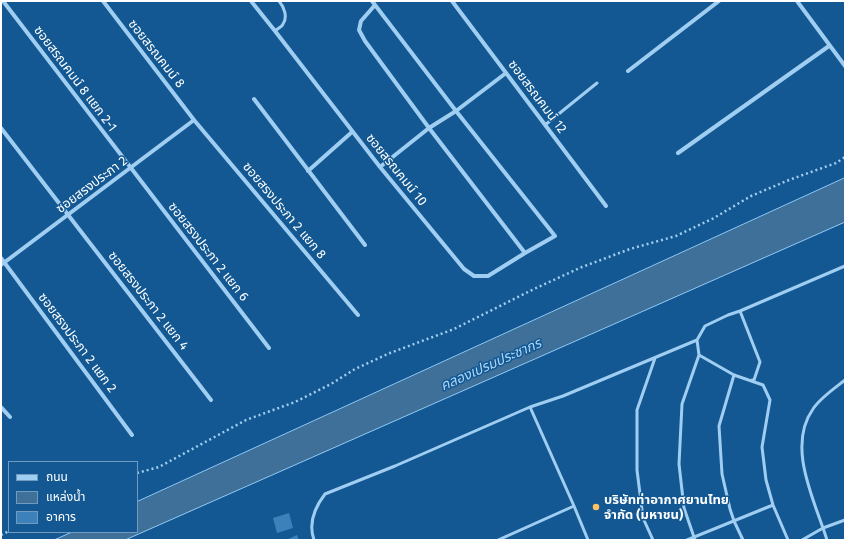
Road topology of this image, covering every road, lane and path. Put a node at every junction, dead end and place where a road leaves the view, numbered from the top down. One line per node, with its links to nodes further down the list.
1 (3, 1): 25 (street, ซอยสรณคมน์ 8 แยก 2-1)
2 (103, 1): 17 (street, ซอยสรณคมน์ 8)
3 (250, 1): 9 (street, ซอยสรณคมน์ 10)
4 (279, 1): 9 (lane)
5 (452, 1): 13 (street, ซอยสรณคมน์ 12)
6 (719, 1): 12 (street)
7 (797, 1): 10 (street)
8 (374, 3): 16 (street); 20 (street)
9 (275, 31): 21 (street, ซอยสรณคมน์ 10)
10 (829, 46): 11 (street); 22 (street)
11 (845, 66)
12 (628, 71)
13 (506, 73): 16 (street); 18 (street, ซอยสรณคมน์ 12)
14 (597, 83): 18 (lane)
15 (254, 99): 26 (street)
16 (456, 111): 20 (street); 30 (street, ซอยสรณคมน์ 10)
17 (194, 120): 25 (street, ซอยสรงประภา 2); 35 (street, ซอยสรงประภา 2 แยก 8)
18 (545, 125): 27 (street, ซอยสรณคมน์ 12)
19 (1, 128): 28 (street, ซอยสรงประภา 2 แยก 4)
20 (429, 128): 24 (street); 30 (street)
21 (352, 132): 24 (street, ซอยสรณคมน์ 10); 26 (street)
22 (678, 153)
23 (845, 157): 47 (path)
24 (380, 167): 30 (street, ซอยสรณคมน์ 10)
25 (130, 168): 28 (street, ซอยสรงประภา 2); 37 (street, ซอยสรงประภา 2 แยก 6)
26 (308, 171): 29 (street)
27 (606, 206)
28 (68, 215): 32 (street, ซอยสรงประภา 2); 42 (street, ซอยสรงประภา 2 แยก 4)
29 (365, 245)
30 (525, 253)
31 (1, 258): 32 (street, ซอยสรงประภา 2 แยก 2)
32 (3, 264): 46 (street, ซอยสรงประภา 2 แยก 2)
33 (845, 266): 34 (lane)
34 (740, 311): 36 (lane); 40 (lane)
35 (358, 315)
36 (697, 340): 38 (lane); 39 (lane)
37 (269, 348)
38 (699, 355): 40 (lane); 53 (lane)
39 (654, 358): 44 (lane); 57 (lane)
40 (734, 375): 48 (lane); 51 (lane)
41 (845, 380): 52 (lane)
42 (211, 400)
43 (1, 407): 45 (street)
44 (530, 407): 49 (lane); 54 (lane)
45 (10, 417)
46 (132, 435)
47 (138, 473)
48 (773, 505): 51 (lane); 60 (lane)
49 (574, 506): 55 (lane); 56 (lane)
50 (845, 520): 52 (lane)
51 (734, 521): 53 (lane); 59 (lane)
52 (823, 528): 61 (lane); 62 (lane)
53 (694, 539): 58 (lane)
54 (314, 540)
55 (498, 540)
56 (588, 540)
57 (653, 540)
58 (688, 540)
59 (743, 540)
60 (788, 540)
61 (802, 540)
62 (827, 540)

